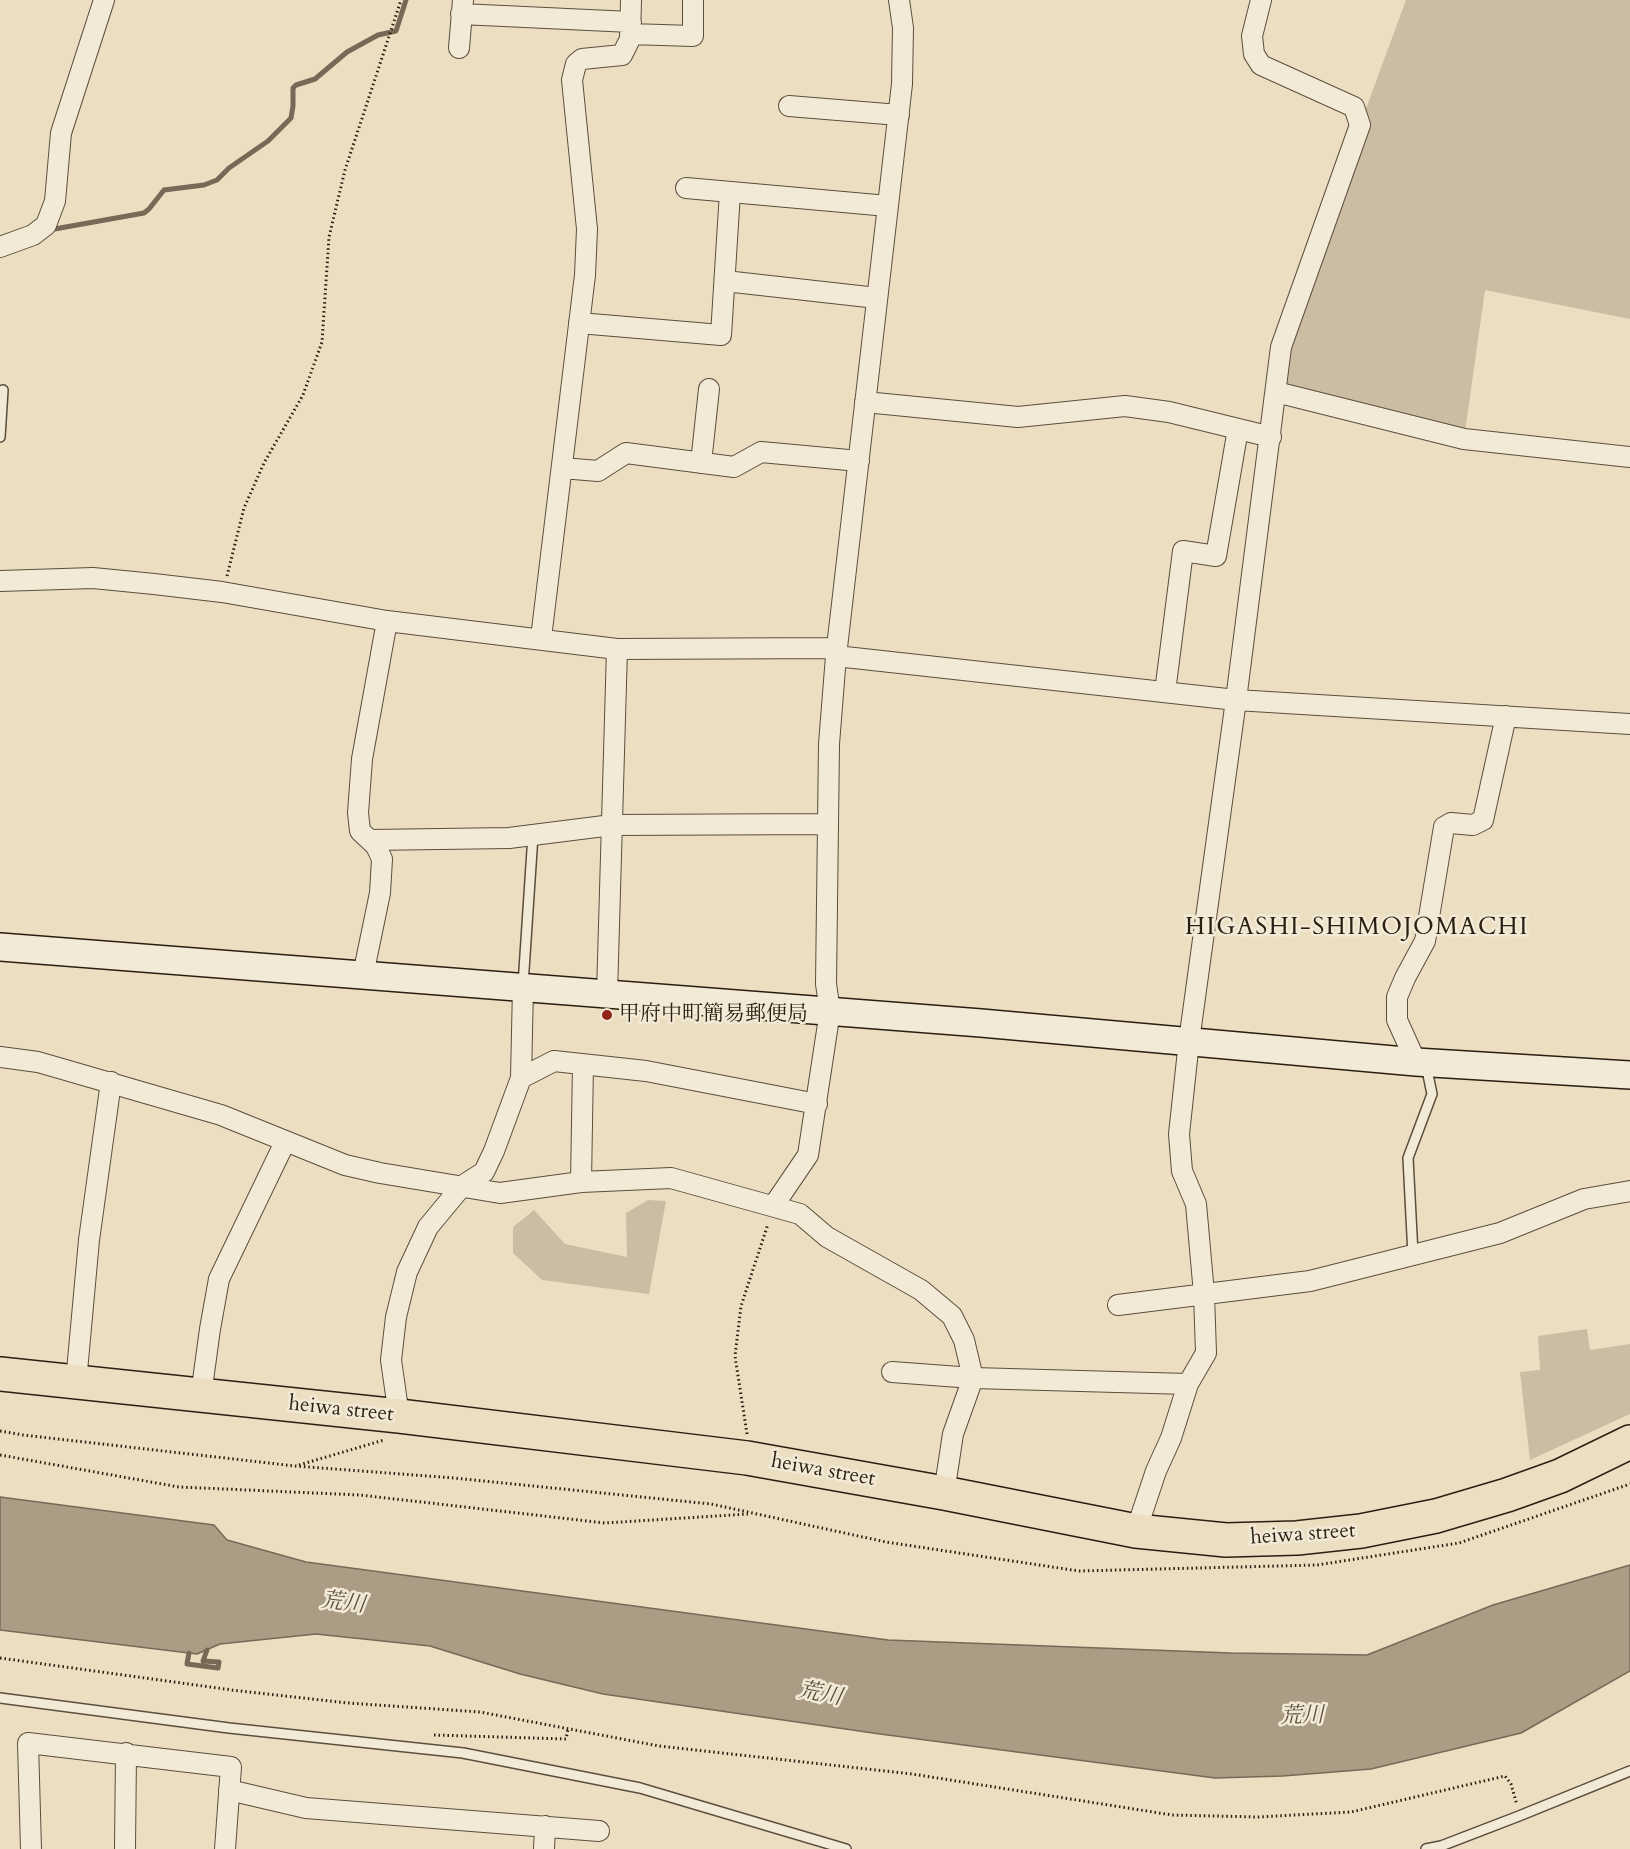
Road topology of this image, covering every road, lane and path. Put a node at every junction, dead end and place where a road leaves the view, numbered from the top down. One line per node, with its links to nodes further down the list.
1 (104, 0): 15 (street)
2 (401, 0): 31 (path)
3 (631, 0): 8 (street)
4 (693, 0): 8 (street)
5 (899, 0): 11 (street)
6 (1262, 0): 21 (street)
7 (462, 7): 8 (street); 9 (street)
8 (630, 28): 18 (street)
9 (459, 48)
10 (789, 106): 11 (street)
11 (899, 115): 14 (street)
12 (686, 188): 13 (street)
13 (730, 192): 14 (street); 16 (street)
14 (888, 206): 17 (street)
15 (0, 247)
16 (725, 281): 17 (street); 18 (street)
17 (877, 298): 22 (street)
18 (579, 323): 29 (street)
19 (709, 389): 28 (street)
20 (3, 390): 24 (lane)
21 (1276, 392): 25 (street); 26 (street)
22 (866, 402): 23 (street); 27 (street)
23 (1238, 429): 25 (street); 36 (street)
24 (0, 437)
25 (1271, 437): 37 (street)
26 (1630, 457)
27 (859, 461): 28 (street); 35 (street)
28 (701, 463): 29 (street)
29 (562, 468): 33 (street)
30 (0, 581): 31 (street)
31 (222, 592): 32 (street)
32 (387, 621): 33 (street); 43 (street)
33 (541, 638): 34 (street)
34 (617, 649): 35 (street); 41 (street)
35 (837, 652): 36 (street); 40 (street)
36 (1165, 692): 37 (street)
37 (1236, 700): 38 (street); 49 (street)
38 (1506, 716): 39 (street); 51 (street)
39 (1630, 724)
40 (827, 824): 41 (street); 48 (street)
41 (612, 825): 42 (street); 47 (street)
42 (533, 835): 43 (street); 46 (lane)
43 (370, 840): 45 (street)
44 (0, 947): 45 (street)
45 (363, 975): 46 (street)
46 (523, 987): 47 (street); 54 (street)
47 (608, 994): 48 (street)
48 (830, 1011): 49 (street); 56 (street)
49 (1189, 1041): 51 (street); 63 (street)
50 (0, 1057): 55 (street)
51 (1421, 1063): 53 (street); 62 (lane)
52 (583, 1064): 54 (street); 56 (street); 58 (street)
53 (1630, 1075)
54 (521, 1078): 59 (street)
55 (111, 1082): 57 (street); 68 (street)
56 (817, 1104): 61 (street)
57 (285, 1142): 59 (street); 70 (street)
58 (581, 1182): 59 (street); 61 (street)
59 (462, 1186): 71 (street)
60 (1630, 1191): 62 (street)
61 (774, 1205): 67 (street); 75 (path)
62 (1413, 1255): 63 (street)
63 (1204, 1294): 64 (street); 69 (street)
64 (1118, 1305)
65 (892, 1372): 67 (street)
66 (0, 1374): 68 (highway, heiwa street)
67 (973, 1378): 69 (street); 77 (street)
68 (76, 1382): 70 (highway, heiwa street)
69 (1188, 1384): 79 (street)
70 (201, 1395): 71 (highway, heiwa street)
71 (399, 1416): 75 (highway, heiwa street); 76 (path)
72 (0, 1431): 76 (path)
73 (1630, 1442): 79 (highway, heiwa street)
74 (0, 1455): 78 (path)
75 (747, 1458): 77 (highway, heiwa street)
76 (295, 1466): 78 (path)
77 (944, 1493): 79 (highway, heiwa street)
78 (753, 1513): 80 (path)
79 (1136, 1531)
80 (886, 1542)
81 (0, 1658): 83 (path)
82 (0, 1698): 95 (lane)
83 (568, 1729): 84 (path); 88 (path)
84 (430, 1735)
85 (126, 1754): 87 (street); 91 (street); 92 (street)
86 (1630, 1771): 88 (lane)
87 (229, 1790): 89 (street); 93 (street)
88 (1519, 1816): 96 (lane)
89 (544, 1826): 90 (street); 94 (street)
90 (599, 1831)
91 (31, 1849)
92 (125, 1849)
93 (225, 1849)
94 (544, 1849)
95 (846, 1849)
96 (1426, 1849)

